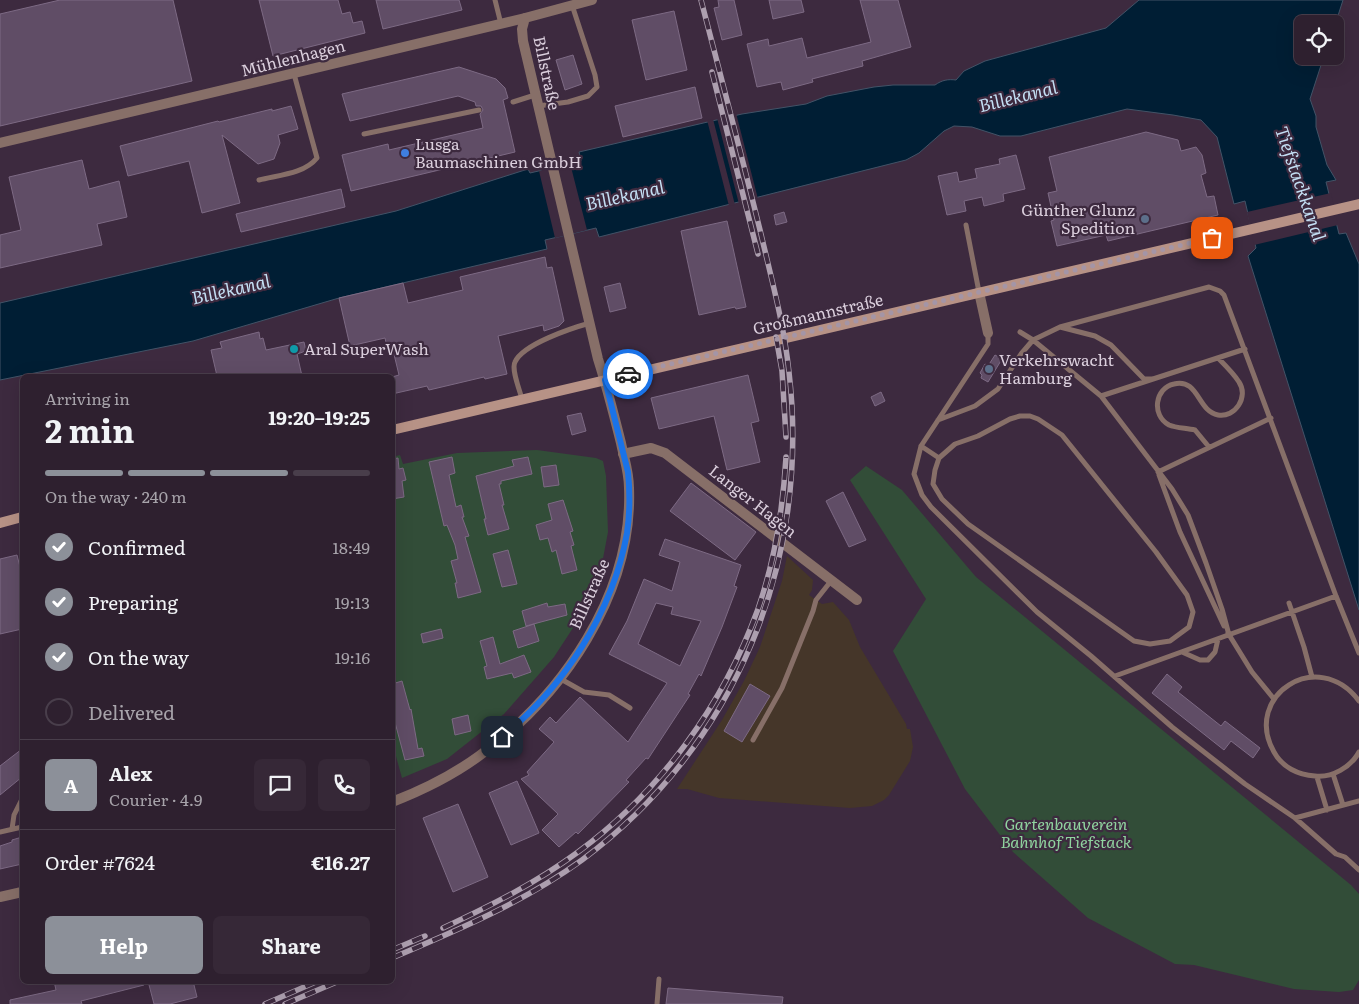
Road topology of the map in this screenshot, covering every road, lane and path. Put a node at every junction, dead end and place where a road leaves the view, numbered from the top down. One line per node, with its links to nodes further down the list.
1 (495, 0): 5 (lane)
2 (592, 0): 3 (street, Mühlenhagen)
3 (572, 5): 4 (street, Mühlenhagen); 9 (lane)
4 (525, 18): 5 (street, Mühlenhagen); 7 (street, Billstraße)
5 (501, 24): 6 (street, Mühlenhagen)
6 (294, 74): 12 (street, Mühlenhagen); 13 (lane)
7 (536, 94): 8 (lane); 9 (street, Billstraße)
8 (513, 102)
9 (538, 106): 17 (street, Billstraße)
10 (479, 110): 11 (lane)
11 (364, 134)
12 (0, 143)
13 (259, 180)
14 (1359, 204): 16 (main road, Großmannstraße)
15 (966, 225): 16 (lane)
16 (979, 292): 20 (street); 25 (main road, Großmannstraße)
17 (590, 323): 25 (street, Billstraße); 27 (lane)
18 (1060, 327): 21 (lane); 22 (lane); 24 (lane)
19 (1020, 332): 21 (lane)
20 (988, 333): 29 (lane)
21 (1033, 340): 26 (lane); 29 (lane)
22 (1245, 349): 23 (lane); 28 (lane)
23 (1219, 359): 24 (lane); 32 (lane)
24 (1152, 378): 26 (lane)
25 (605, 380): 27 (main road, Großmannstraße); 33 (street, Billstraße)
26 (1101, 396): 35 (lane)
27 (522, 400): 30 (main road, Großmannstraße)
28 (1271, 418): 32 (lane); 39 (lane)
29 (938, 420): 31 (lane)
30 (395, 429)
31 (921, 446): 34 (lane); 47 (lane)
32 (1209, 447): 35 (lane)
33 (623, 454): 38 (street, Langer Hagen); 49 (street, Billstraße)
34 (939, 458): 34 (lane)
35 (1158, 472): 43 (lane); 43 (lane)
36 (20, 518): 37 (main road)
37 (0, 523)
38 (831, 581): 40 (street, Langer Hagen); 53 (lane)
39 (1336, 596): 42 (lane); 46 (lane)
40 (857, 600)
41 (1289, 602): 42 (lane)
42 (1292, 612): 43 (lane); 48 (lane)
43 (1229, 635): 44 (lane); 50 (lane)
44 (1218, 639): 45 (lane); 45 (lane)
45 (1182, 652): 47 (lane)
46 (1359, 653)
47 (1115, 676): 62 (lane)
48 (1312, 677): 50 (lane); 51 (lane)
49 (559, 678): 52 (lane); 57 (street, Billstraße)
50 (1274, 699): 56 (lane)
51 (1359, 701)
52 (630, 708)
53 (753, 740)
54 (1359, 752): 55 (lane)
55 (1333, 774): 56 (lane); 60 (lane)
56 (1318, 777): 61 (lane)
57 (395, 801)
58 (1359, 801): 60 (lane)
59 (20, 803): 64 (lane)
60 (1343, 805): 61 (lane)
61 (1327, 810): 62 (lane)
62 (1294, 818): 66 (lane)
63 (20, 827): 64 (lane)
64 (12, 829): 65 (lane)
65 (0, 832)
66 (1359, 870)
67 (20, 892): 68 (street)
68 (0, 897)
69 (659, 979): 70 (lane)
70 (658, 1004)

